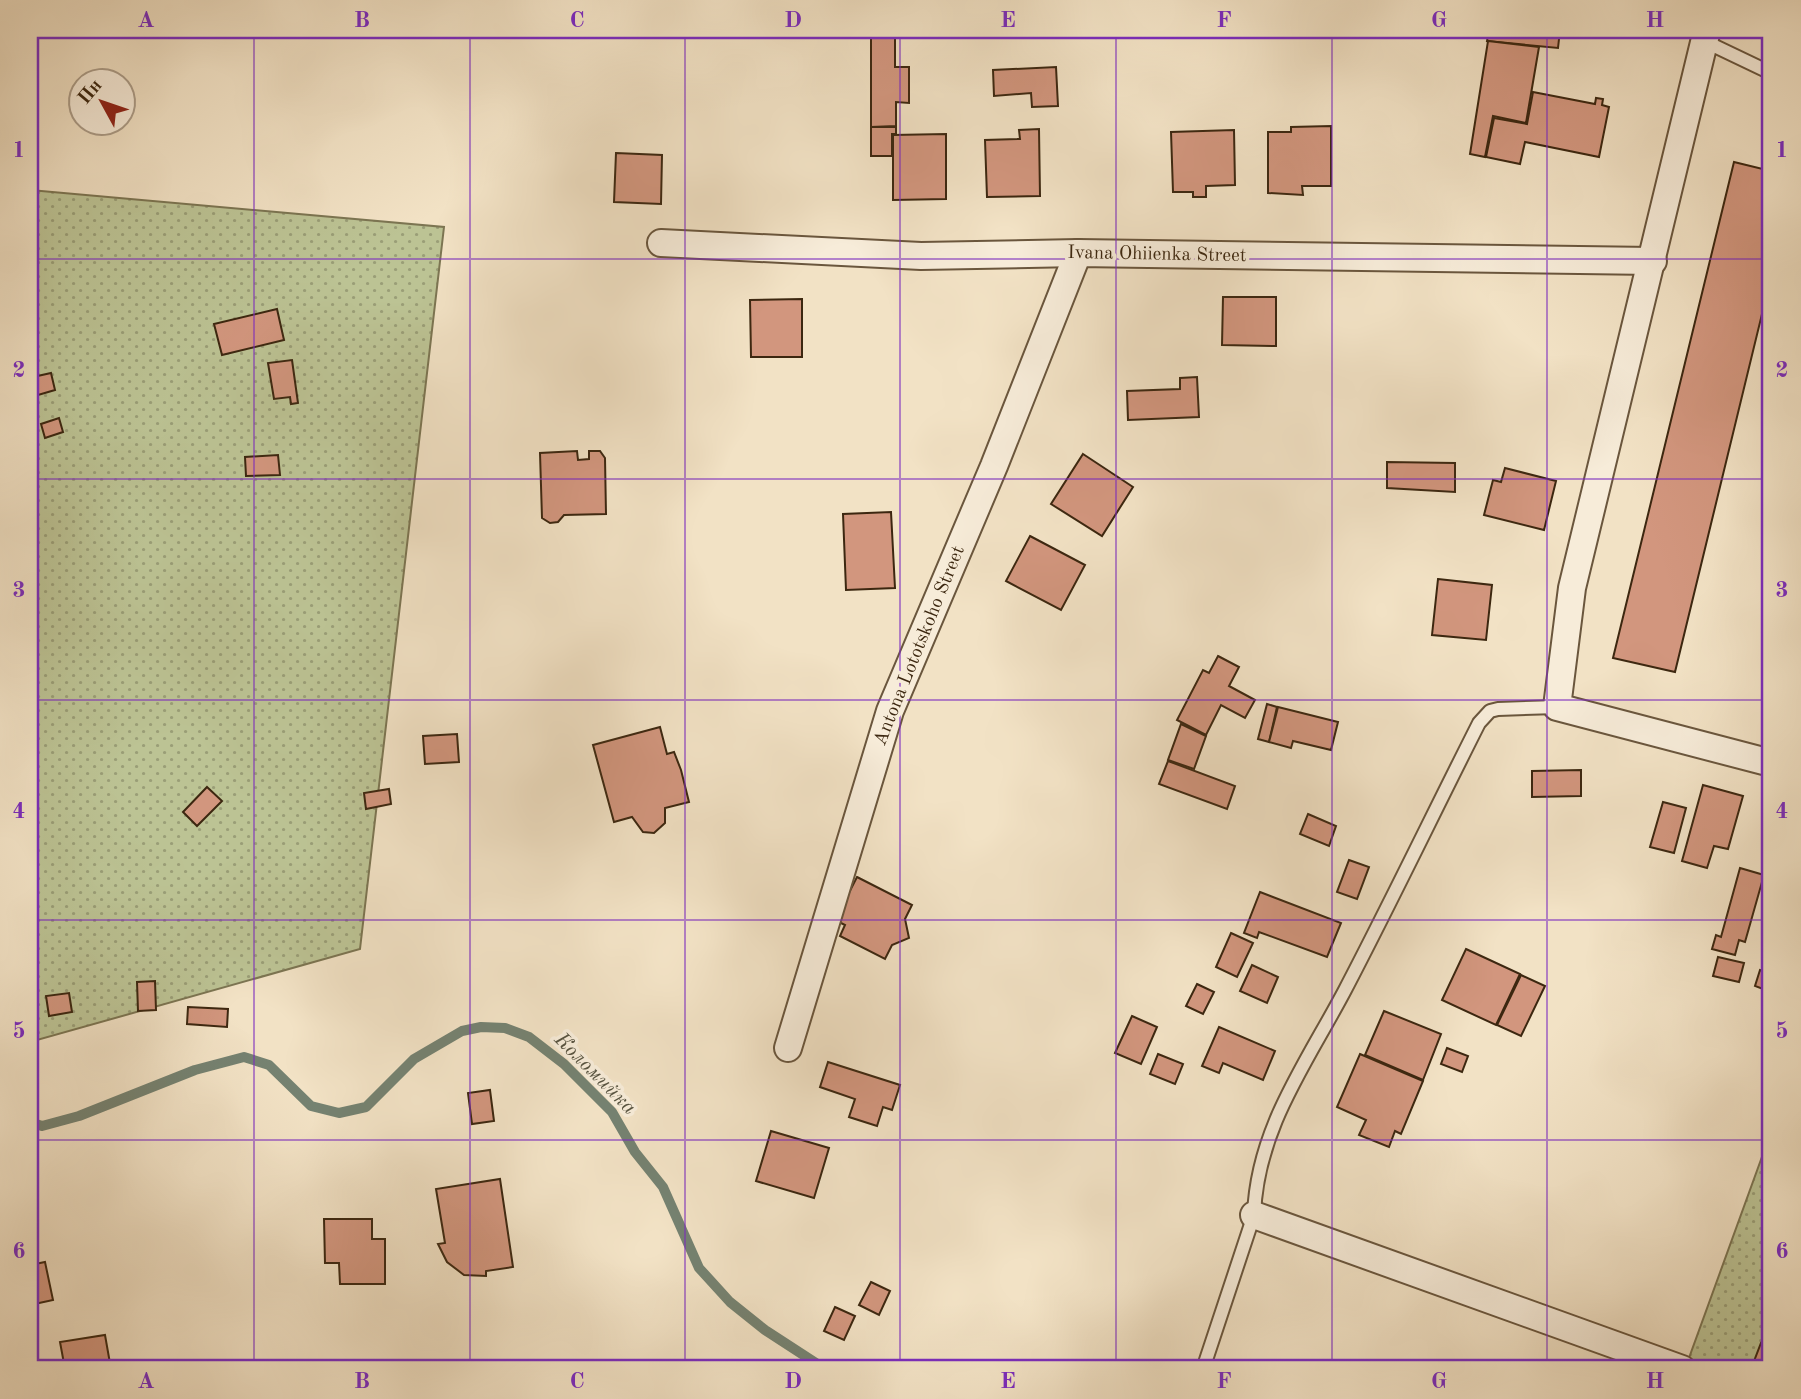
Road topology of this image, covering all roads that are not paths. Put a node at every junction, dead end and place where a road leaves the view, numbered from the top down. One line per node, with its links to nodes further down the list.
1 (1706, 36): 2 (lane); 5 (street)
2 (1771, 73)
3 (661, 243): 4 (street, Ivana Ohiienka Street)
4 (1078, 253): 5 (street, Ivana Ohiienka Street); 8 (street, Antona Lototskoho Street)
5 (1653, 261): 6 (street)
6 (1557, 707): 7 (street); 9 (lane)
7 (1771, 762)
8 (788, 1048)
9 (1254, 1214): 10 (lane); 11 (street)
10 (1203, 1369)
11 (1682, 1369)

